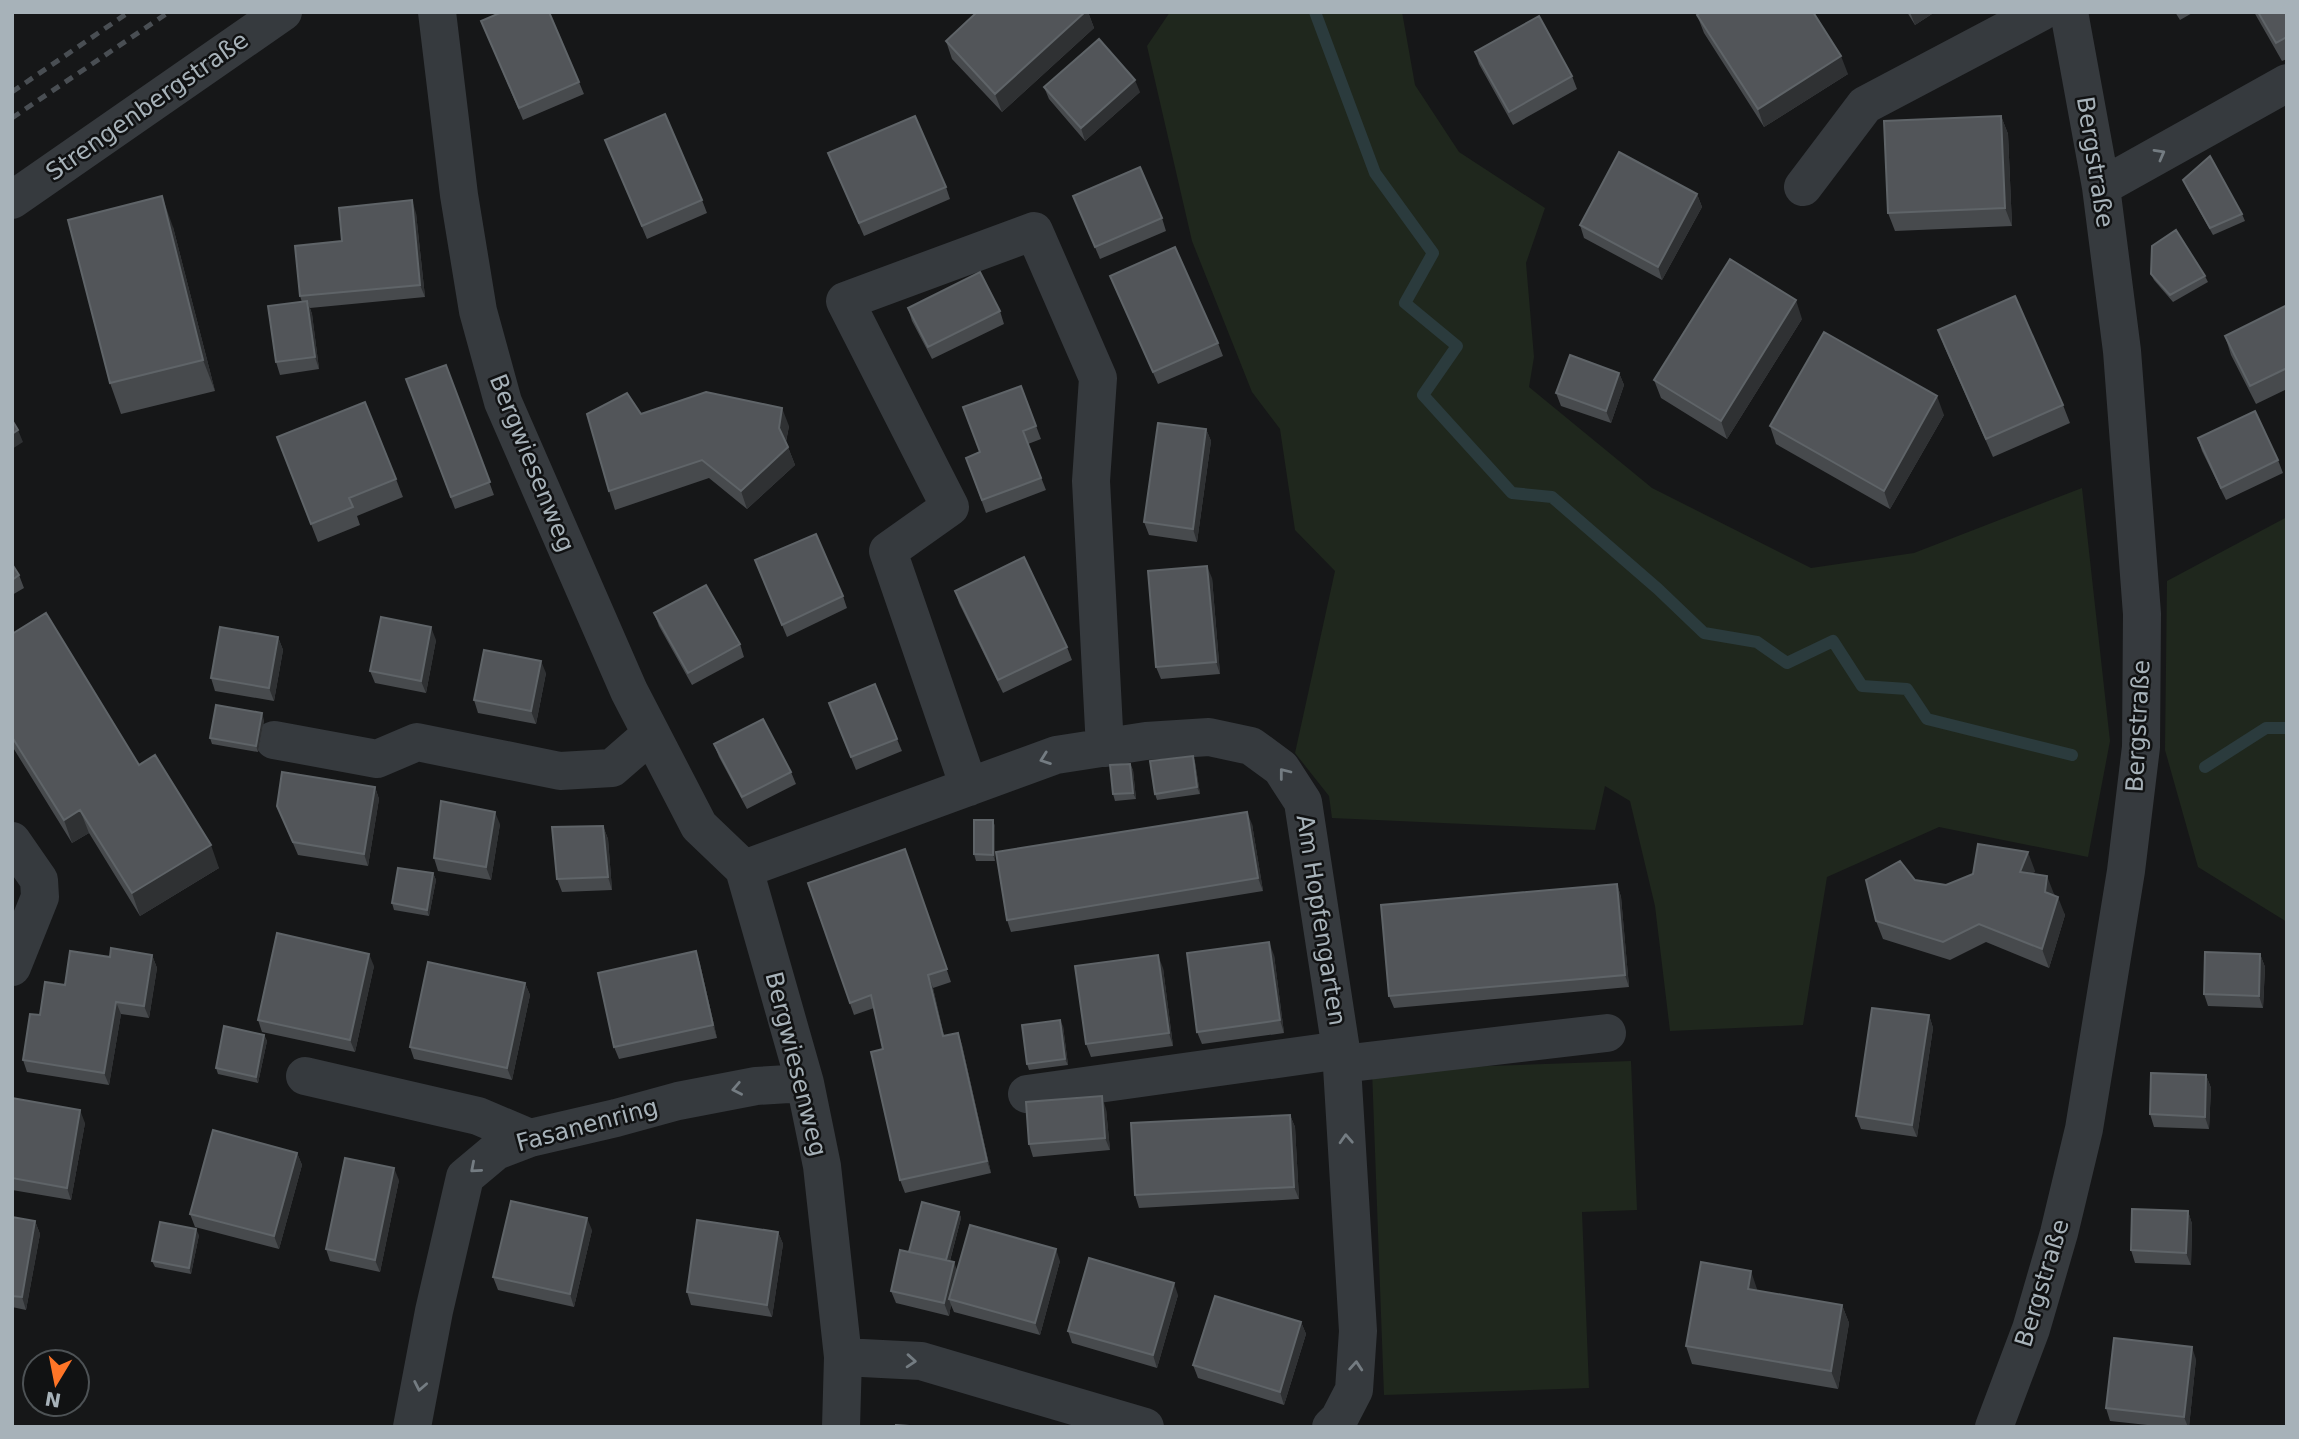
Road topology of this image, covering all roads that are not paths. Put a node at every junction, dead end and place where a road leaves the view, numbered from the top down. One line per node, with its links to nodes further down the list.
1 (283, 12): 8 (street, Strengenbergstraße)
2 (436, 12): 9 (street, Bergwiesenweg)
3 (2041, 12): 6 (street)
4 (2069, 12): 7 (street, Bergstraße)
5 (2287, 83): 7 (street, one-way to 5)
6 (1803, 187)
7 (2101, 187): 27 (street, Bergstraße)
8 (12, 200)
9 (651, 734): 10 (street); 14 (street, Bergwiesenweg)
10 (274, 740)
11 (1105, 748): 12 (street, Am Hopfengarten, one-way to 12); 12 (street); 17 (street, Am Hopfengarten, one-way to 11)
12 (969, 787): 14 (street, Am Hopfengarten)
13 (12, 841): 15 (street)
14 (744, 869): 19 (street, Bergwiesenweg)
15 (12, 967)
16 (1607, 1033): 17 (street)
17 (1341, 1057): 20 (street); 26 (street, Am Hopfengarten, one-way to 17)
18 (304, 1076): 21 (street)
19 (805, 1083): 21 (street, Fasanenring, one-way to 21); 22 (street, Bergwiesenweg)
20 (1027, 1094)
21 (530, 1138): 23 (street, Fasanenring, one-way to 23)
22 (843, 1357): 24 (street, Bergwiesenweg); 25 (street, one-way to 25)
23 (412, 1427)
24 (841, 1427)
25 (1145, 1427)
26 (1331, 1427)
27 (1994, 1427)

